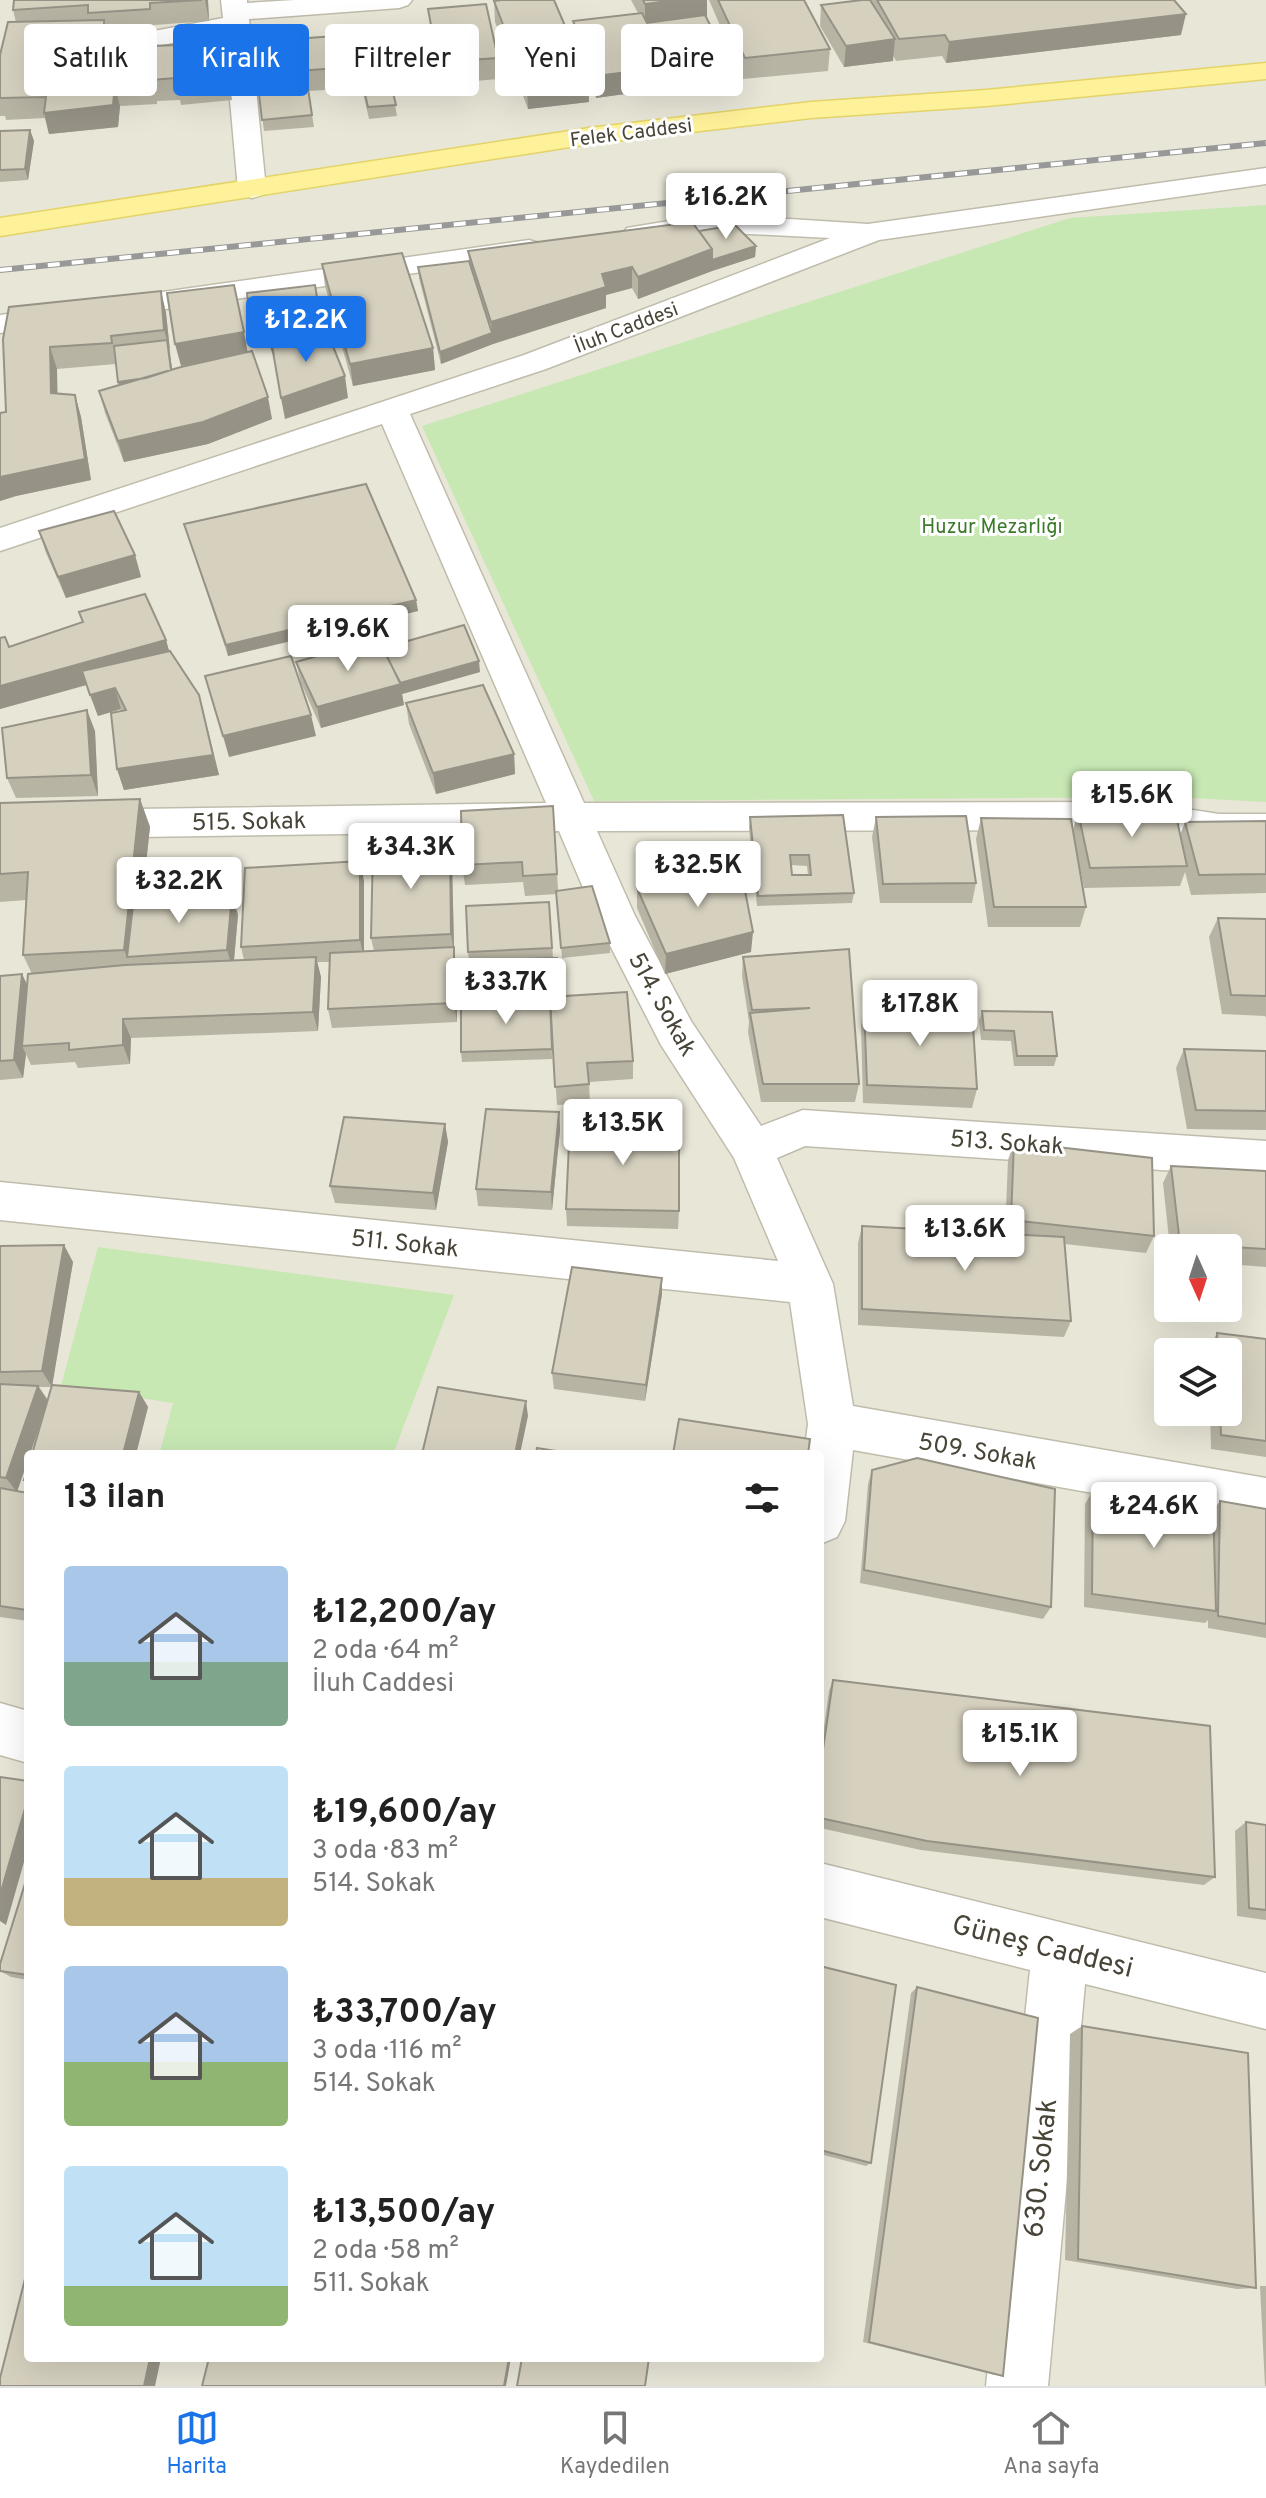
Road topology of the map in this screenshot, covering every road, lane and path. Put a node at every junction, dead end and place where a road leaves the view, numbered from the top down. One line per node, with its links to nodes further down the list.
1 (399, 0): 2 (street)
2 (235, 12): 3 (street); 6 (street)
3 (157, 37)
4 (1266, 71): 6 (main road, Felek Caddesi)
5 (1266, 176): 8 (street, İluh Caddesi)
6 (252, 189): 7 (main road, Felek Caddesi)
7 (0, 227)
8 (873, 232): 9 (street); 12 (street, İluh Caddesi)
9 (602, 239)
10 (555, 245): 11 (street)
11 (0, 324)
12 (393, 411): 13 (street, İluh Caddesi); 14 (street, 514. Sokak)
13 (0, 540)
14 (570, 817): 15 (street, 515. Sokak); 16 (street, 515. Sokak); 17 (street, 514. Sokak)
15 (0, 825)
16 (1266, 828)
17 (752, 1149): 18 (street, 513. Sokak); 20 (street, 514. Sokak)
18 (1266, 1159)
19 (0, 1201): 20 (street, 511. Sokak)
20 (810, 1284): 21 (street, 514. Sokak)
21 (832, 1424): 22 (street, 514. Sokak); 23 (street, 509. Sokak)
22 (824, 1489)
23 (1266, 1501)
24 (0, 1729): 25 (street)
25 (24, 1736)
26 (824, 1891): 27 (street, Güneş Caddesi)
27 (1060, 1949): 28 (street, Güneş Caddesi); 29 (street, 630. Sokak)
28 (1266, 2001)
29 (1017, 2386)

